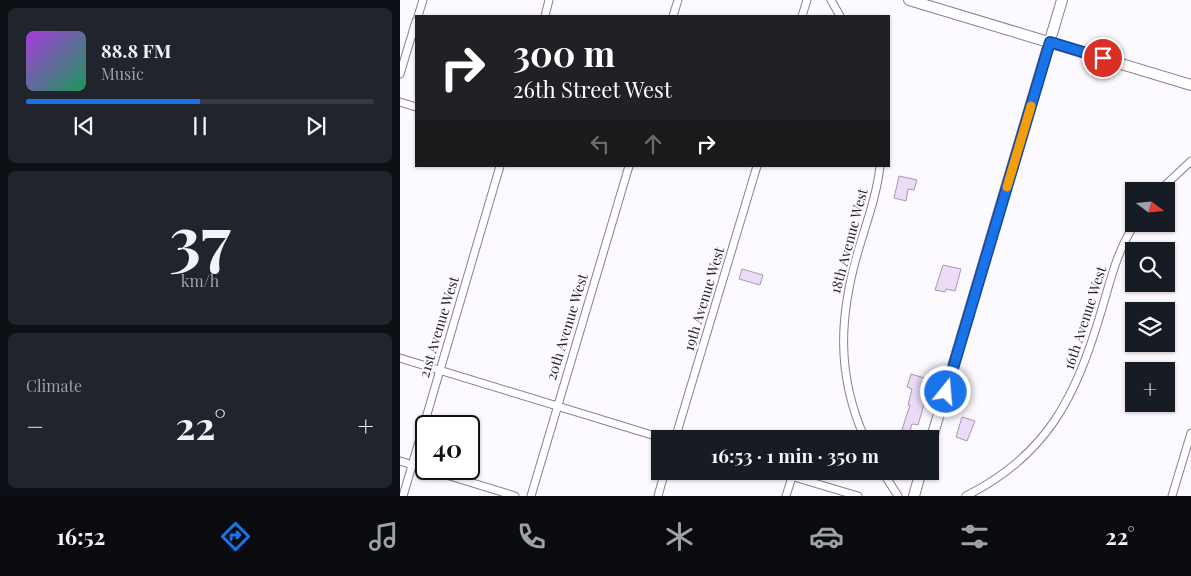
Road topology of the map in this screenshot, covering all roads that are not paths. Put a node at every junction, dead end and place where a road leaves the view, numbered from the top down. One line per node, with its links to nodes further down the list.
1 (422, 0): 8 (street)
2 (549, 0): 9 (street)
3 (678, 0): 10 (street)
4 (807, 0): 11 (street)
5 (831, 0): 12 (street)
6 (909, 0): 14 (street)
7 (1062, 0): 14 (street)
8 (418, 15)
9 (545, 15)
10 (673, 15)
11 (802, 15)
12 (839, 15)
13 (415, 24): 15 (street)
14 (1050, 42): 16 (street); 31 (street)
15 (400, 74)
16 (1191, 85)
17 (400, 102): 18 (street)
18 (415, 107)
19 (1191, 161): 24 (street)
20 (500, 167): 27 (street, 21st Avenue West)
21 (628, 167): 28 (street, 20th Avenue West)
22 (757, 167): 29 (street, 19th Avenue West)
23 (880, 167): 30 (street, 18th Avenue West)
24 (1169, 182)
25 (1131, 232): 51 (street, 16th Avenue West)
26 (400, 358): 27 (street)
27 (439, 370): 28 (street); 35 (street, 21st Avenue West)
28 (557, 407): 33 (street); 45 (street, 20th Avenue West)
29 (678, 430)
30 (862, 430)
31 (934, 430)
32 (1191, 432): 52 (street)
33 (651, 435)
34 (400, 460): 35 (street)
35 (412, 464): 36 (street); 43 (street, 21st Avenue West)
36 (415, 465)
37 (462, 480): 44 (street)
38 (662, 480): 46 (street)
39 (791, 480): 47 (street)
40 (802, 480): 48 (street)
41 (888, 480): 49 (street)
42 (919, 480): 50 (street)
43 (403, 496)
44 (515, 496)
45 (531, 496)
46 (658, 496)
47 (786, 496)
48 (858, 496)
49 (898, 496)
50 (914, 496)
51 (966, 496)
52 (1172, 496)

